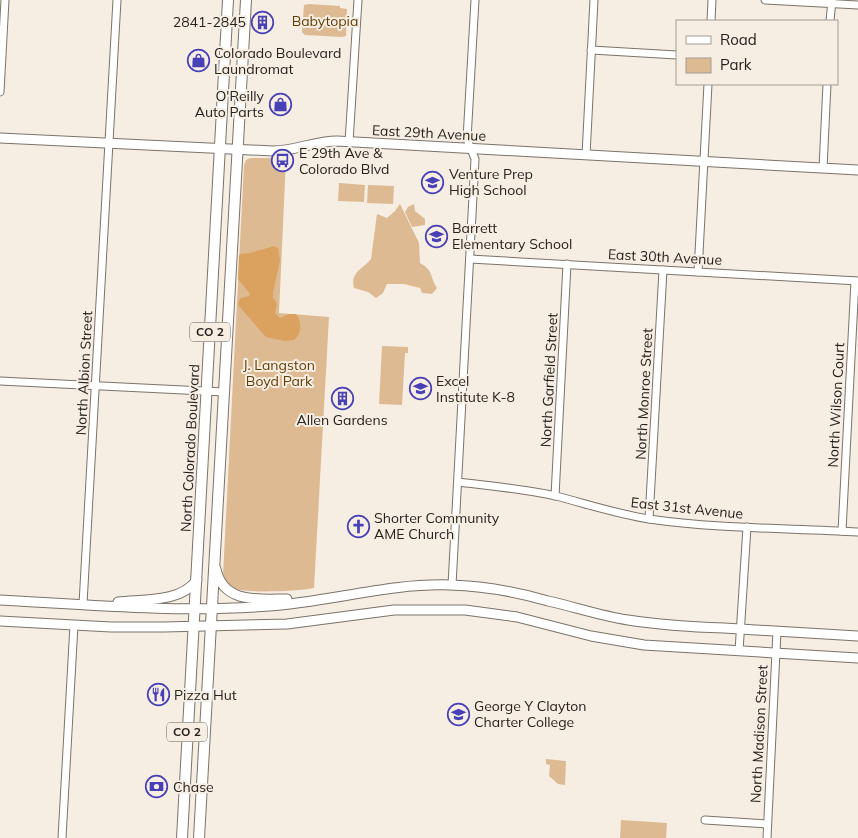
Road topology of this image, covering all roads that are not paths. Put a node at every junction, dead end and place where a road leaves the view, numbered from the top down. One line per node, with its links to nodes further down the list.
1 (5, 0): 18 (street)
2 (117, 0): 21 (street, North Albion Street)
3 (228, 0): 22 (main road, North Colorado Boulevard / CO 2)
4 (246, 0): 24 (main road, CO 2)
5 (358, 0): 19 (street)
6 (475, 0): 23 (street)
7 (594, 0): 14 (street)
8 (712, 0): 12 (street)
9 (765, 0): 10 (street)
10 (831, 2): 11 (street); 13 (street)
11 (858, 5)
12 (711, 20)
13 (830, 20)
14 (591, 50): 15 (street); 25 (street)
15 (676, 55)
16 (708, 85): 26 (street)
17 (827, 85): 27 (street)
18 (0, 92)
19 (350, 137): 23 (main road, East 29th Avenue); 24 (main road, East 29th Avenue)
20 (0, 138): 21 (main road, East 29th Avenue)
21 (110, 139): 22 (main road, East 29th Avenue); 35 (street, North Albion Street)
22 (220, 149): 24 (main road, East 29th Avenue); 36 (main road, North Colorado Boulevard / CO 2)
23 (471, 149): 25 (main road, East 29th Avenue); 29 (street)
24 (237, 150): 37 (main road, CO 2)
25 (586, 155): 26 (main road, East 29th Avenue)
26 (704, 161): 27 (main road, East 29th Avenue); 32 (street)
27 (823, 168): 28 (main road, East 29th Avenue)
28 (858, 170)
29 (470, 259): 30 (street, East 30th Avenue); 38 (street)
30 (567, 264): 31 (street, East 30th Avenue); 39 (street, North Garfield Street)
31 (663, 270): 32 (street, East 30th Avenue); 40 (street, North Monroe Street)
32 (698, 272): 33 (street, East 30th Avenue)
33 (856, 281): 42 (street, North Wilson Court)
34 (0, 381): 35 (street)
35 (96, 386): 36 (street); 49 (street, North Albion Street)
36 (207, 391): 37 (street); 45 (main road, North Colorado Boulevard / CO 2)
37 (224, 392): 44 (main road, CO 2)
38 (458, 482): 39 (street, East 31st Avenue); 46 (street)
39 (555, 496): 40 (street, East 31st Avenue)
40 (649, 519): 41 (street, East 31st Avenue)
41 (747, 527): 42 (street, East 31st Avenue); 57 (street, North Madison Street)
42 (842, 531): 43 (street, East 31st Avenue)
43 (858, 532)
44 (215, 564): 48 (main road); 52 (main road, CO 2)
45 (197, 580): 50 (main road); 51 (main road, North Colorado Boulevard / CO 2)
46 (452, 585): 48 (main road); 57 (main road)
47 (0, 600): 49 (main road)
48 (320, 600): 52 (main road)
49 (83, 604): 50 (main road)
50 (99, 605): 51 (main road)
51 (195, 608): 52 (main road); 56 (main road, North Colorado Boulevard / CO 2)
52 (212, 608): 55 (main road, CO 2)
53 (0, 621): 54 (main road)
54 (74, 625): 56 (main road); 65 (street)
55 (211, 625): 56 (main road); 60 (main road); 67 (main road, CO 2)
56 (194, 626): 66 (main road, North Colorado Boulevard / CO 2)
57 (740, 629): 58 (main road); 60 (street, North Madison Street)
58 (777, 631): 59 (main road); 61 (street, North Madison Street)
59 (858, 636)
60 (739, 651): 61 (main road)
61 (776, 653): 62 (main road); 64 (street, North Madison Street)
62 (858, 658)
63 (706, 820): 64 (street)
64 (767, 824): 68 (street, North Madison Street)
65 (62, 838)
66 (182, 838)
67 (199, 838)
68 (767, 838)

